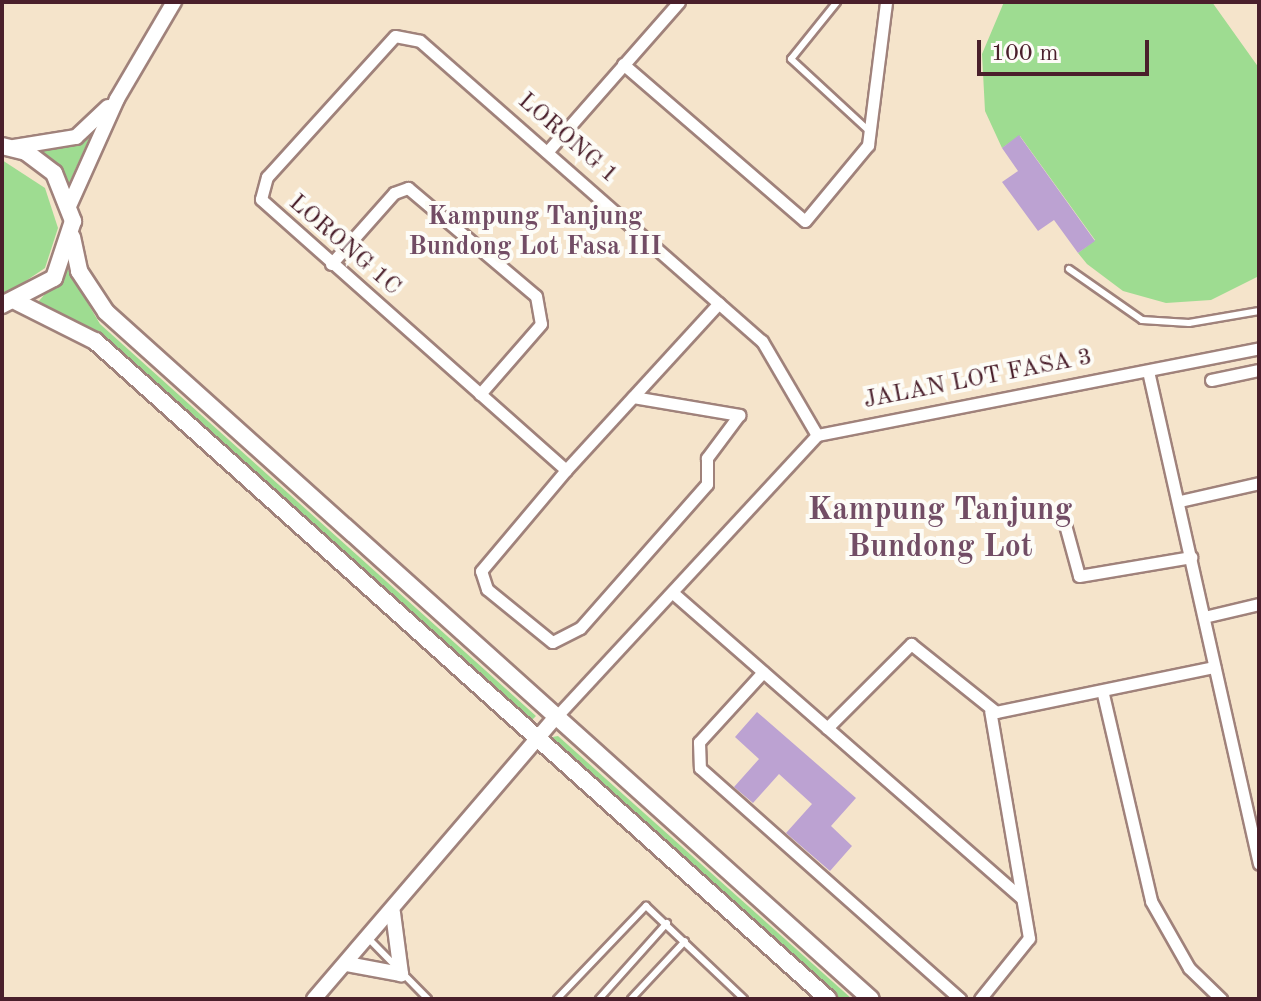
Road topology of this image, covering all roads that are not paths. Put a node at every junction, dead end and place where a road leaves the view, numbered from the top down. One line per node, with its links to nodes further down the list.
1 (174, 2): 7 (street)
2 (679, 2): 6 (street)
3 (837, 2): 8 (lane)
4 (886, 2): 8 (street)
5 (400, 35): 10 (street, LORONG 1); 13 (street, LORONG 1C)
6 (623, 64): 8 (street); 10 (street)
7 (117, 99): 9 (street); 11 (street)
8 (872, 133)
9 (6, 146): 11 (main road)
10 (547, 152): 15 (street, LORONG 1)
11 (70, 204): 12 (main road)
12 (72, 237): 16 (main road); 37 (main road)
13 (331, 264): 22 (street, LORONG 1C); 22 (street)
14 (1069, 269): 17 (lane)
15 (719, 303): 23 (street); 24 (street, LORONG 1)
16 (10, 304): 39 (main road)
17 (1259, 311)
18 (1259, 348): 20 (street, JALAN LOT FASA 3)
19 (1259, 370): 21 (street)
20 (1148, 371): 24 (street, JALAN LOT FASA 3); 27 (street)
21 (1211, 380)
22 (480, 394): 25 (street, LORONG 1C)
23 (633, 397): 25 (street); 25 (street)
24 (817, 435): 30 (street)
25 (566, 470)
26 (1259, 483): 27 (street)
27 (1180, 501): 29 (street)
28 (1061, 510): 29 (street)
29 (1191, 557): 32 (street)
30 (673, 593): 34 (street); 37 (street)
31 (1259, 604): 32 (street)
32 (1204, 617): 33 (street)
33 (1214, 667): 35 (street); 40 (street)
34 (763, 672): 38 (street); 56 (street)
35 (1103, 694): 36 (street); 58 (street)
36 (990, 711): 38 (street); 41 (street)
37 (556, 717): 39 (street); 55 (main road)
38 (827, 728): 41 (street)
39 (536, 740): 42 (street); 54 (main road)
40 (1259, 864)
41 (1022, 898): 57 (street)
42 (393, 912): 44 (street); 47 (street)
43 (667, 923): 45 (lane); 50 (lane); 51 (lane)
44 (369, 939): 46 (street); 47 (lane)
45 (685, 941): 52 (lane); 53 (lane)
46 (347, 964): 47 (street); 48 (street)
47 (401, 974): 49 (lane)
48 (314, 999)
49 (428, 999)
50 (557, 999)
51 (599, 999)
52 (631, 999)
53 (744, 999)
54 (828, 999)
55 (871, 999)
56 (960, 999)
57 (980, 999)
58 (1221, 999)

